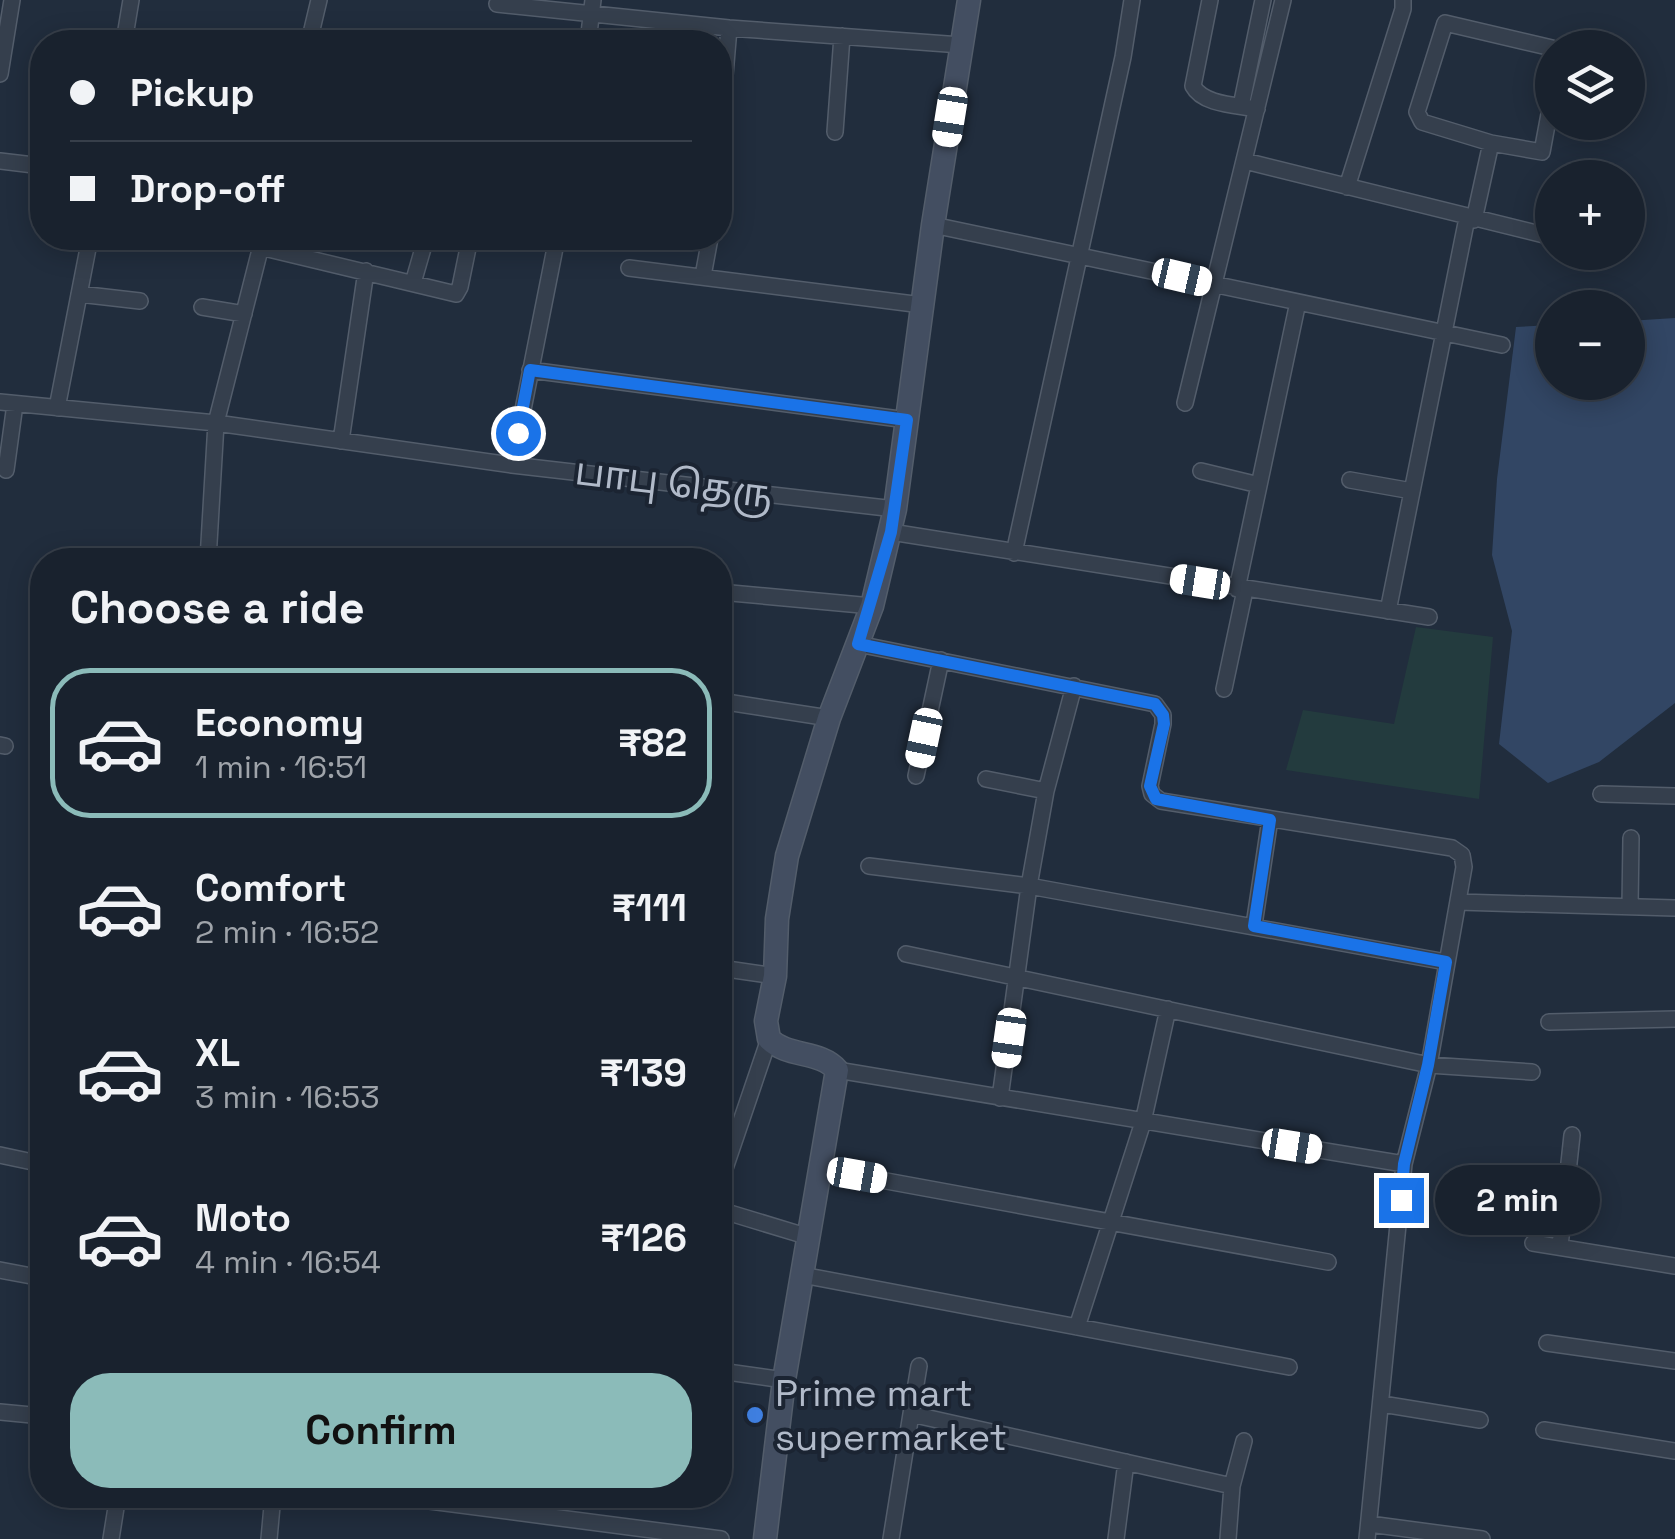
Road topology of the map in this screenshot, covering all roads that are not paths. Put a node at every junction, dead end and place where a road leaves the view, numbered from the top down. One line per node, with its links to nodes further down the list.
1 (12, 0): 18 (street)
2 (131, 0): 13 (street)
3 (318, 0): 14 (street)
4 (969, 0): 17 (street)
5 (1132, 0): 37 (street)
6 (1210, 0): 19 (street)
7 (1263, 0): 19 (street)
8 (1283, 0): 19 (street)
9 (1403, 0): 26 (street)
10 (497, 4): 11 (street)
11 (592, 7): 12 (street)
12 (728, 28): 15 (street)
13 (126, 30)
14 (312, 30)
15 (842, 36): 17 (street); 20 (street)
16 (1535, 44): 22 (street)
17 (960, 45): 28 (street)
18 (0, 72)
19 (1249, 107): 23 (street)
20 (834, 132)
21 (1544, 140): 22 (street)
22 (1491, 143): 27 (street)
23 (1245, 161): 26 (street); 42 (street)
24 (0, 162): 25 (street)
25 (30, 165)
26 (1347, 187): 27 (street)
27 (1470, 219): 29 (street); 49 (street)
28 (932, 225): 37 (street); 46 (street)
29 (1535, 233)
30 (88, 250): 43 (street)
31 (260, 250): 48 (street)
32 (291, 250): 39 (street)
33 (423, 250): 41 (street)
34 (468, 250): 41 (street)
35 (555, 250): 51 (street)
36 (708, 250): 40 (street)
37 (1080, 254): 42 (street); 66 (street)
38 (629, 268): 40 (street)
39 (366, 271): 41 (street); 57 (street)
40 (703, 276): 46 (street)
41 (413, 283)
42 (1216, 285): 45 (street); 53 (street)
43 (79, 294): 44 (street); 54 (street)
44 (140, 301)
45 (1298, 302): 49 (street); 62 (street)
46 (922, 305): 55 (street)
47 (202, 307): 48 (street)
48 (244, 314): 56 (street)
49 (1444, 333): 50 (street); 63 (street)
50 (1502, 346)
51 (530, 370): 55 (street); 58 (street)
52 (7, 403): 54 (street, பாபு தெரு); 59 (street)
53 (1185, 403)
54 (57, 408): 56 (street, பாபு தெரு)
55 (907, 420): 64 (street)
56 (216, 423): 57 (street, பாபு தெரு); 65 (street)
57 (342, 441): 58 (street, பாபு தெரு)
58 (512, 464): 64 (street, பாபு தெரு)
59 (6, 470)
60 (1201, 472): 62 (street)
61 (1350, 480): 63 (street)
62 (1259, 485): 67 (street)
63 (1412, 491): 70 (street)
64 (893, 520): 66 (street, பாபு தெரு); 69 (street)
65 (209, 548)
66 (1014, 554): 67 (street, பாபு தெரு)
67 (1241, 589): 70 (street, பாபு தெரு); 75 (street)
68 (732, 593): 69 (street)
69 (872, 606): 72 (street)
70 (1388, 610): 71 (street, பாபு தெரு)
71 (1428, 617)
72 (858, 644): 73 (street); 77 (street)
73 (941, 660): 74 (street); 78 (street)
74 (1074, 686): 80 (street); 83 (street)
75 (1224, 689)
76 (732, 703): 77 (street)
77 (828, 718): 94 (street)
78 (916, 776)
79 (986, 779): 80 (street)
80 (1046, 791): 86 (street)
81 (1600, 794): 82 (street)
82 (1675, 796)
83 (1270, 820): 87 (street); 90 (street)
84 (1632, 838): 88 (street)
85 (869, 866): 86 (street)
86 (1029, 886): 90 (street); 95 (street)
87 (1458, 902): 88 (street); 92 (street)
88 (1630, 906): 89 (street)
89 (1675, 908)
90 (1254, 926): 92 (street)
91 (906, 954): 95 (street)
92 (1446, 962): 100 (street)
93 (732, 970): 94 (street)
94 (775, 976): 99 (street)
95 (1017, 979): 96 (street); 103 (street)
96 (1168, 1009): 100 (street); 104 (street)
97 (1675, 1019): 98 (street)
98 (1549, 1022)
99 (768, 1039): 101 (street); 106 (street)
100 (1428, 1065): 102 (street); 109 (street)
101 (838, 1070): 103 (street); 110 (street)
102 (1532, 1072)
103 (1000, 1098): 104 (street)
104 (1143, 1122): 109 (street); 114 (street)
105 (1572, 1134): 112 (street)
106 (732, 1147)
107 (0, 1155): 108 (street)
108 (30, 1161)
109 (1404, 1164): 130 (street)
110 (821, 1169): 114 (street); 115 (street)
111 (1479, 1174): 112 (street)
112 (1568, 1177): 117 (street)
113 (732, 1214): 115 (street)
114 (1113, 1221): 118 (street); 123 (street)
115 (809, 1237): 121 (street)
116 (1534, 1243): 117 (street)
117 (1560, 1246): 119 (street)
118 (1328, 1262)
119 (1675, 1266)
120 (0, 1270): 122 (street)
121 (802, 1275): 123 (street); 129 (street)
122 (30, 1276)
123 (1078, 1327): 127 (street)
124 (1547, 1343): 125 (street)
125 (1675, 1361)
126 (919, 1366): 132 (street)
127 (1289, 1367)
128 (732, 1374): 129 (street)
129 (784, 1380): 148 (street)
130 (1382, 1404): 134 (street); 143 (street)
131 (0, 1412): 133 (street)
132 (911, 1414): 138 (street); 149 (street)
133 (30, 1415)
134 (1480, 1420)
135 (1544, 1430): 137 (street)
136 (1244, 1441): 139 (street)
137 (1675, 1452)
138 (1126, 1462): 139 (street); 150 (street)
139 (1232, 1486): 151 (street)
140 (116, 1508): 145 (street)
141 (272, 1508): 146 (street)
142 (464, 1508): 144 (street)
143 (1368, 1531): 152 (street)
144 (613, 1532): 147 (street)
145 (111, 1539)
146 (268, 1539)
147 (720, 1539)
148 (765, 1539)
149 (892, 1539)
150 (1116, 1539)
151 (1228, 1539)
152 (1482, 1539)

